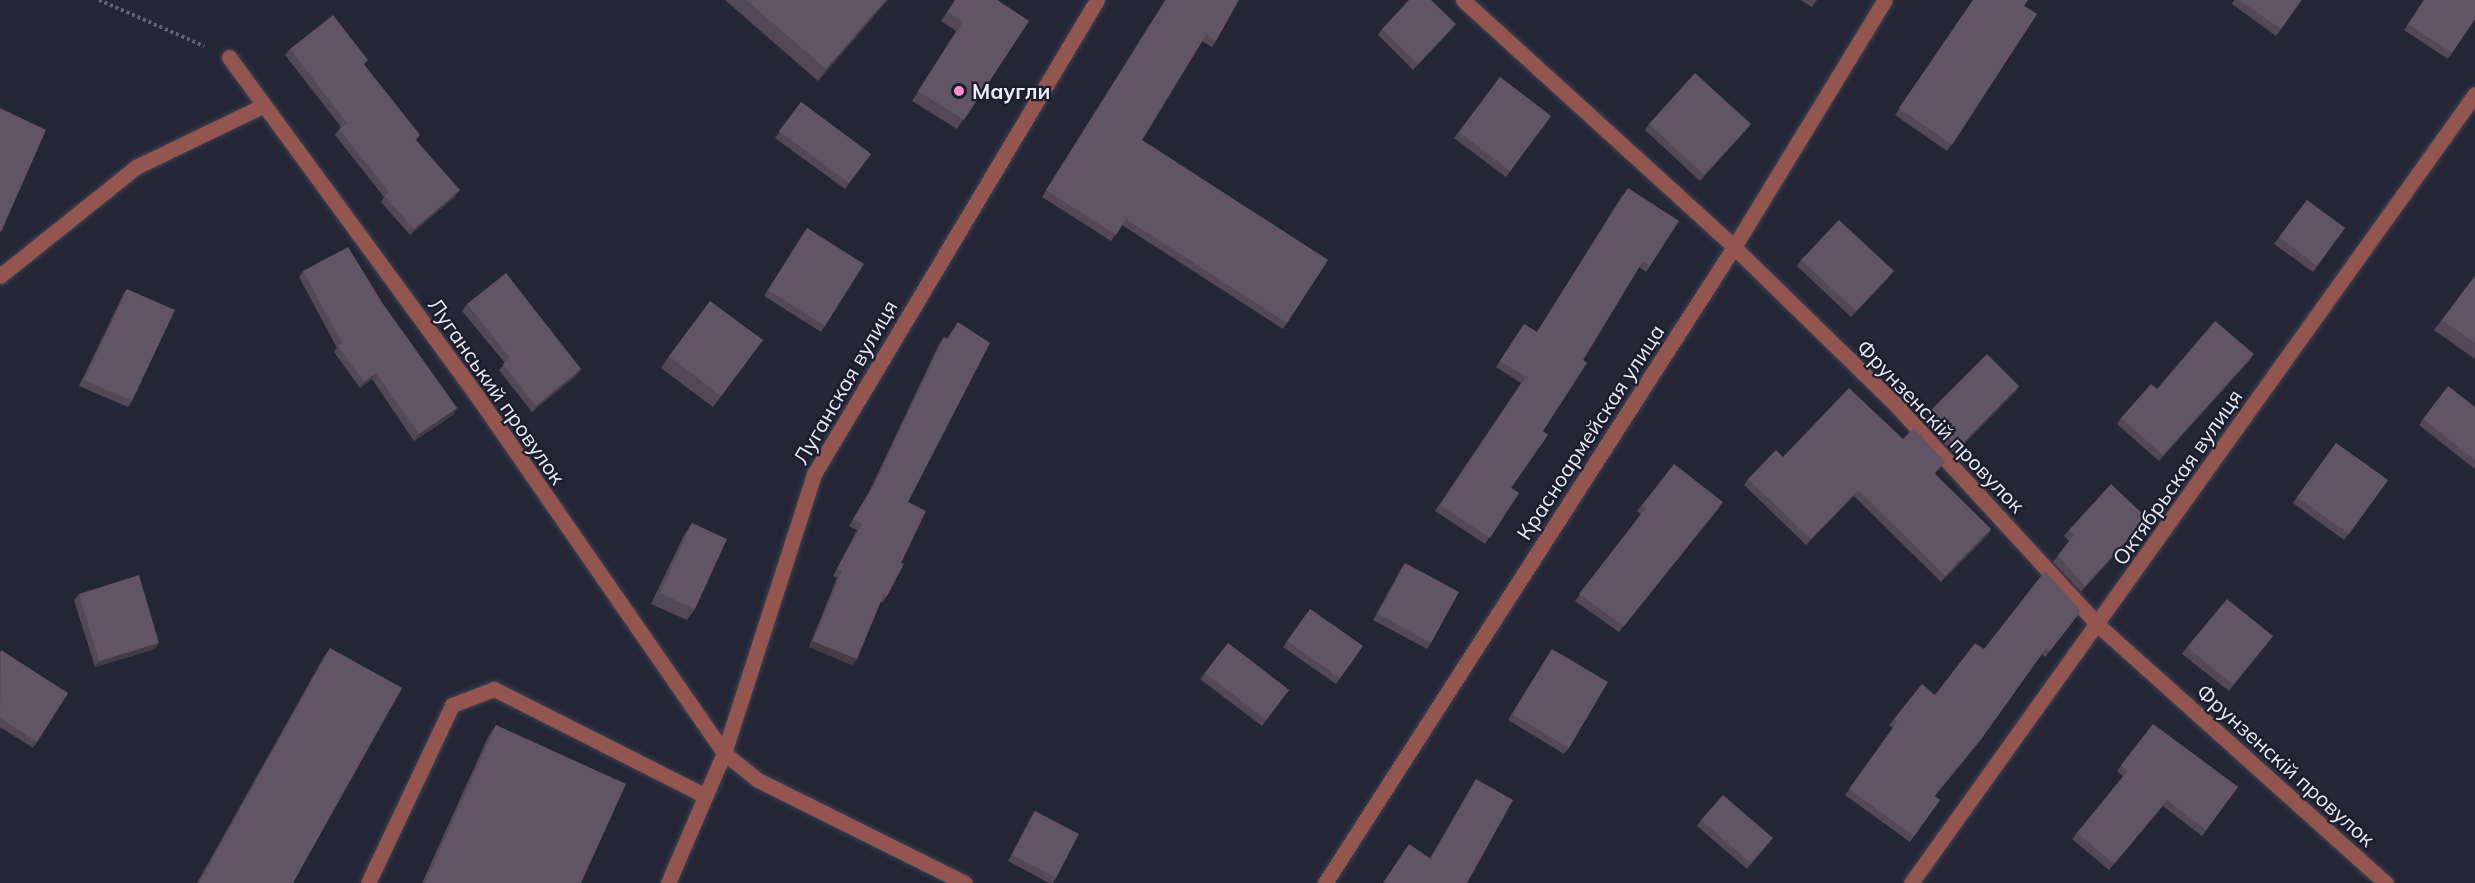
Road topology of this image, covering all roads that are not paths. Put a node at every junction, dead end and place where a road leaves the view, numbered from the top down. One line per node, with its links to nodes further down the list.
1 (1097, 0): 10 (street, Луганская вулиця)
2 (1463, 0): 7 (street, Фрунзенскій провулок)
3 (1885, 0): 7 (street, Красноармейская улица)
4 (229, 57): 6 (street, Луганський провулок)
5 (2475, 94): 9 (street, Октябрьская вулиця)
6 (264, 105): 8 (street); 10 (street, Луганський провулок)
7 (1734, 247): 9 (street, Фрунзенскій провулок); 15 (street, Красноармейская улица)
8 (0, 276)
9 (2098, 625): 16 (street, Октябрьская вулиця); 17 (street, Фрунзенскій провулок)
10 (724, 753): 11 (street, Луганская вулиця); 14 (street, Луганський провулок)
11 (706, 796): 12 (street); 13 (street, Луганская вулиця)
12 (368, 883)
13 (668, 883)
14 (965, 883)
15 (1325, 883)
16 (1911, 883)
17 (2386, 883)

